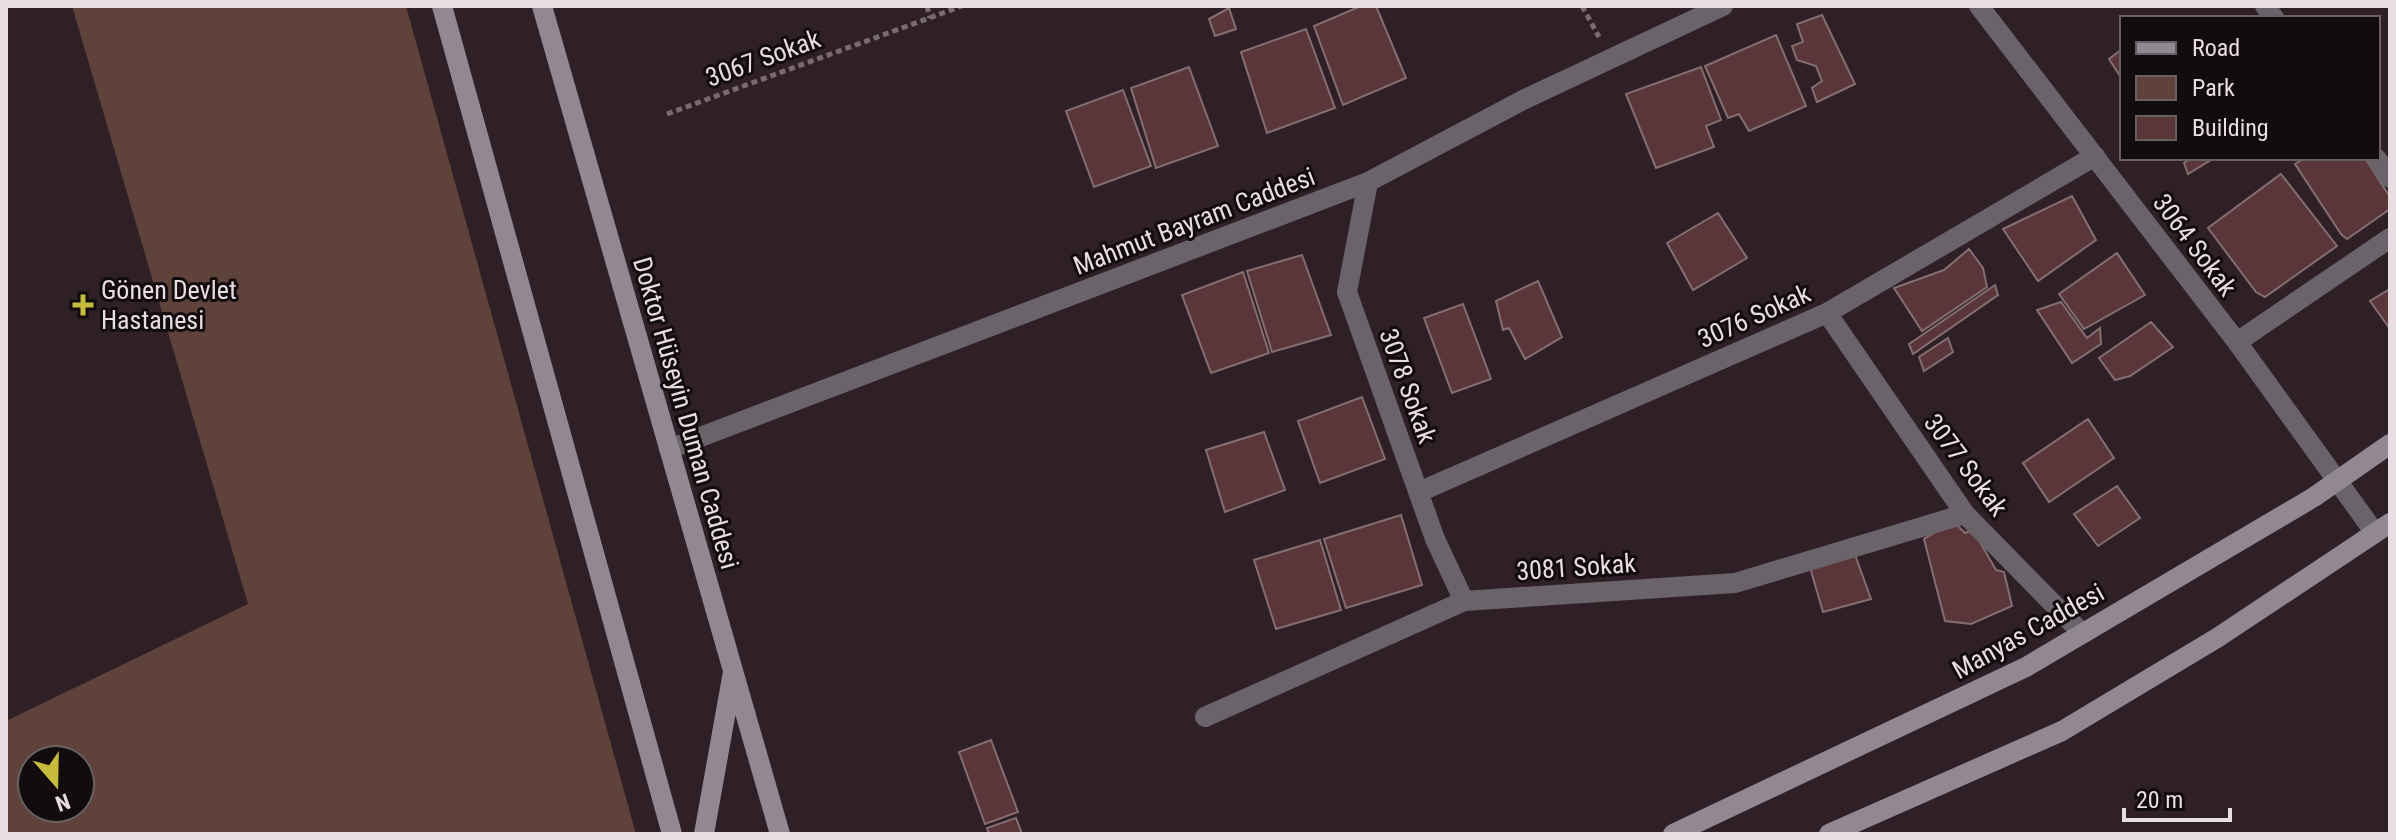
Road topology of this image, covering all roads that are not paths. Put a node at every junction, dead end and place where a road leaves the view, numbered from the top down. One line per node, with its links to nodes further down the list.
1 (442, 6): 22 (main road)
2 (542, 6): 13 (main road, Doktor Hüseyin Duman Caddesi)
3 (1723, 6): 8 (street, Mahmut Bayram Caddesi)
4 (1979, 6): 5 (street, 3064 Sokak)
5 (2095, 156): 10 (street, 3076 Sokak); 11 (street, 3064 Sokak)
6 (2377, 160): 7 (street)
7 (2390, 178)
8 (1368, 182): 13 (street, Mahmut Bayram Caddesi); 15 (street, 3078 Sokak)
9 (2390, 238): 11 (street)
10 (1827, 313): 15 (street, 3076 Sokak); 16 (street, 3077 Sokak)
11 (2237, 342): 14 (street, 3064 Sokak)
12 (2390, 444): 14 (main road, Manyas Caddesi)
13 (669, 449): 20 (main road, Doktor Hüseyin Duman Caddesi)
14 (2336, 481): 17 (street, 3064 Sokak); 19 (main road, Manyas Caddesi)
15 (1419, 492): 18 (street, 3078 Sokak)
16 (1965, 514): 18 (street, 3081 Sokak); 19 (street, 3077 Sokak)
17 (2382, 528): 26 (main road)
18 (1464, 601): 21 (street, 3081 Sokak)
19 (2082, 633): 25 (main road, Manyas Caddesi)
20 (733, 668): 23 (main road); 24 (main road, Doktor Hüseyin Duman Caddesi)
21 (1205, 717)
22 (672, 834)
23 (704, 834)
24 (780, 834)
25 (1673, 834)
26 (1829, 834)

